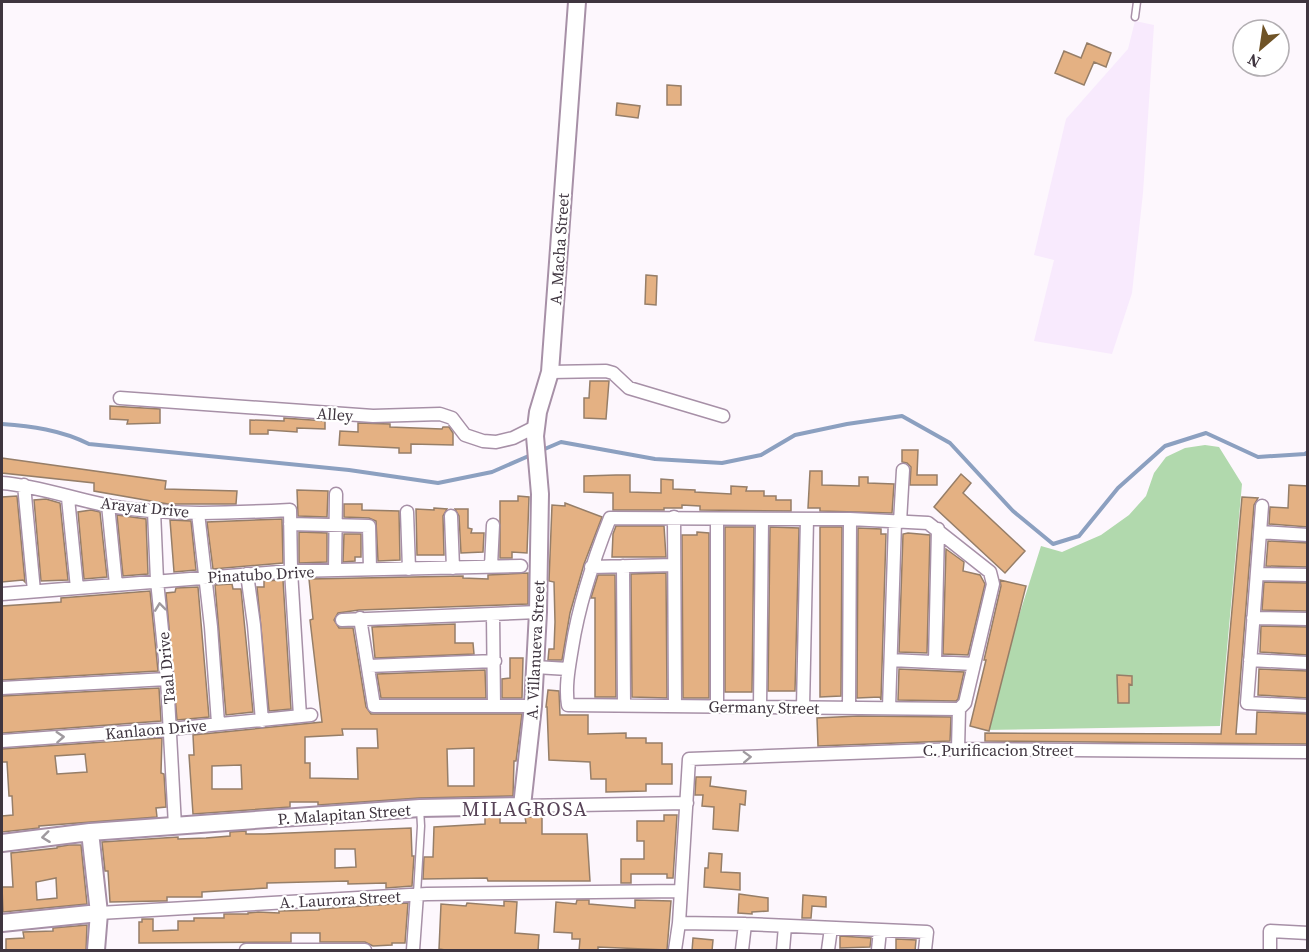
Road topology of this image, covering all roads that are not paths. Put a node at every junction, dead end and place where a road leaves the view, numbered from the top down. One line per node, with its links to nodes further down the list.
1 (577, 2): 4 (street, A. Macha Street)
2 (1137, 2): 3 (lane)
3 (1135, 17)
4 (550, 372): 6 (street); 7 (street, A. Macha Street)
5 (120, 398): 7 (street, Alley)
6 (723, 416)
7 (536, 431): 12 (street, A. Macha Street)
8 (903, 470): 25 (street)
9 (2, 483): 10 (street, Arayat Drive)
10 (24, 485): 13 (street, Arayat Drive); 49 (street)
11 (336, 494): 27 (street)
12 (540, 494): 51 (street, A. Villanueva Street)
13 (68, 498): 14 (street, Arayat Drive); 48 (street)
14 (108, 505): 16 (street, Arayat Drive); 47 (street)
15 (1262, 506): 30 (street)
16 (154, 511): 18 (street, Arayat Drive); 46 (street, Taal Drive)
17 (407, 512): 39 (street)
18 (198, 513): 26 (street, Arayat Drive); 45 (street)
19 (451, 516): 37 (street)
20 (674, 517): 21 (street); 32 (street); 36 (street)
21 (717, 519): 22 (street); 72 (street)
22 (762, 519): 23 (street); 73 (street)
23 (807, 519): 24 (street); 75 (street)
24 (850, 519): 25 (street); 76 (street)
25 (898, 522): 29 (street); 57 (street)
26 (290, 524): 27 (street); 41 (street)
27 (336, 525): 38 (street); 40 (street)
28 (493, 525): 33 (street)
29 (938, 529): 60 (street); 62 (street)
30 (1260, 532): 31 (street); 43 (street)
31 (1308, 535)
32 (674, 565): 35 (street); 71 (street)
33 (491, 566): 34 (street, Pinatubo Drive); 37 (street, Pinatubo Drive)
34 (521, 566)
35 (623, 566): 36 (street); 68 (street)
36 (591, 567): 65 (street)
37 (453, 568): 39 (street, Pinatubo Drive)
38 (370, 569): 39 (street, Pinatubo Drive); 40 (street, Pinatubo Drive)
39 (410, 569)
40 (335, 570): 41 (street, Pinatubo Drive)
41 (291, 571): 42 (street, Pinatubo Drive); 79 (street, Kanlaon Drive)
42 (248, 574): 45 (street, Pinatubo Drive); 79 (street)
43 (1257, 574): 44 (street); 54 (street)
44 (1308, 575)
45 (205, 577): 46 (street, Pinatubo Drive); 80 (street)
46 (157, 581): 47 (street, Pinatubo Drive); 66 (street, Taal Drive, one-way to 46)
47 (116, 585): 48 (street, Pinatubo Drive)
48 (77, 588): 49 (street, Pinatubo Drive)
49 (34, 591): 50 (street, Pinatubo Drive)
50 (2, 594)
51 (538, 612): 52 (street); 64 (street, A. Villanueva Street)
52 (494, 614): 53 (street); 59 (street)
53 (360, 618): 56 (street); 63 (street)
54 (1253, 618): 55 (street); 58 (street)
55 (1308, 619)
56 (342, 620)
57 (891, 660): 60 (street); 77 (street)
58 (1250, 660): 61 (street); 74 (street)
59 (495, 661): 63 (street); 69 (street)
60 (935, 662): 62 (street)
61 (1308, 663)
62 (974, 664): 78 (street)
63 (369, 666): 69 (street)
64 (535, 668): 65 (street); 70 (street, A. Villanueva Street)
65 (568, 669): 68 (street, Germany Street)
66 (167, 679): 67 (street); 81 (street, Taal Drive)
67 (2, 688)
68 (624, 705): 71 (street, Germany Street)
69 (494, 706): 70 (street)
70 (533, 706): 86 (street, A. Villanueva Street)
71 (675, 706): 72 (street, Germany Street)
72 (717, 706): 73 (street, Germany Street)
73 (760, 706): 75 (street, Germany Street)
74 (1308, 706)
75 (803, 707): 76 (street, Germany Street)
76 (849, 707): 77 (street, Germany Street)
77 (889, 708): 78 (street, Germany Street)
78 (959, 709): 83 (street)
79 (262, 721): 80 (street, Kanlaon Drive)
80 (218, 723): 81 (street, Kanlaon Drive)
81 (170, 729): 82 (street, Kanlaon Drive, one-way to 81); 88 (street, Taal Drive)
82 (2, 741)
83 (958, 749): 84 (street, C. Purificacion Street); 85 (street, C. Purificacion Street, one-way to 83)
84 (1308, 752)
85 (687, 803): 86 (street, P. Malapitan Street); 91 (street)
86 (522, 806): 87 (street, P. Malapitan Street)
87 (420, 808): 88 (street, P. Malapitan Street); 92 (lane)
88 (175, 826): 89 (street, P. Malapitan Street)
89 (90, 832): 90 (street, P. Malapitan Street, one-way to 90); 93 (street)
90 (2, 843)
91 (680, 891): 92 (street, A. Laurora Street); 95 (street)
92 (417, 894): 93 (street, A. Laurora Street); 104 (street)
93 (99, 913): 94 (street, A. Laurora Street); 101 (street)
94 (2, 923)
95 (679, 923): 96 (street); 105 (street)
96 (745, 924): 97 (street); 106 (street)
97 (785, 926): 98 (street); 107 (street)
98 (831, 928): 99 (street); 108 (street)
99 (880, 930): 109 (street); 110 (street)
100 (1308, 933): 111 (street)
101 (96, 951)
102 (246, 951): 103 (street)
103 (365, 951)
104 (413, 951)
105 (675, 951)
106 (742, 951)
107 (783, 951)
108 (828, 951)
109 (878, 951)
110 (925, 951)
111 (1270, 951)

